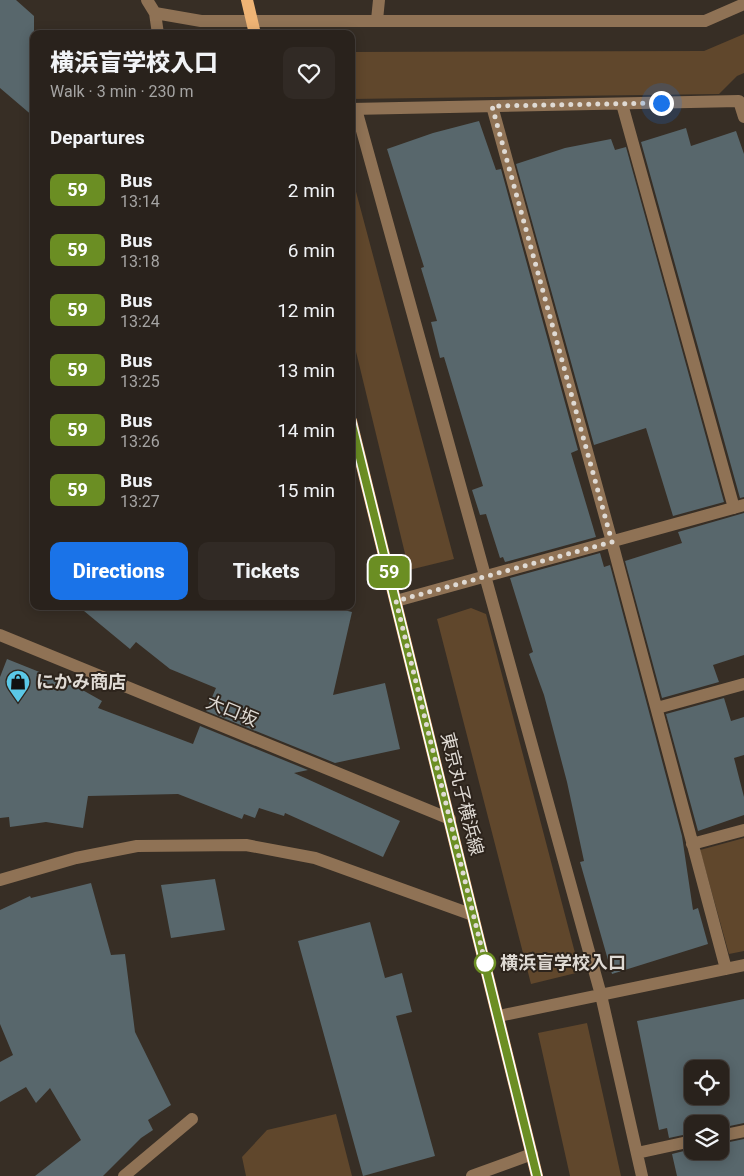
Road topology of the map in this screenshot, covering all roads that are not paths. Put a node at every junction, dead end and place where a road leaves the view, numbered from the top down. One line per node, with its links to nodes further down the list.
1 (147, 0): 5 (street)
2 (247, 0): 8 (main road, bridge)
3 (379, 0): 6 (street)
4 (744, 4): 6 (street)
5 (155, 13): 6 (street); 7 (street)
6 (377, 20)
7 (157, 30)
8 (254, 30)
9 (622, 104): 10 (street); 13 (street); 15 (street)
10 (492, 106): 11 (street); 16 (street)
11 (355, 109)
12 (355, 113): 17 (street)
13 (744, 117)
14 (355, 437): 18 (main road, 東京丸子横浜線)
15 (739, 507): 16 (street)
16 (612, 542): 17 (street); 21 (street)
17 (485, 577): 18 (street); 29 (street)
18 (396, 601): 22 (main road, 東京丸子横浜線)
19 (0, 635): 22 (street, 大口坂)
20 (744, 684): 21 (street)
21 (657, 708): 24 (street)
22 (450, 819): 26 (main road, 東京丸子横浜線)
23 (744, 830): 24 (street)
24 (692, 844): 28 (street)
25 (0, 880): 26 (street)
26 (473, 915): 30 (main road, 東京丸子横浜線)
27 (744, 965): 28 (street)
28 (726, 969): 29 (street)
29 (601, 995): 30 (street); 35 (street)
30 (498, 1016): 36 (main road, 東京丸子横浜線)
31 (192, 1119): 38 (street)
32 (744, 1131): 33 (street)
33 (729, 1134)
34 (684, 1143): 35 (street)
35 (637, 1153): 42 (street)
36 (532, 1154): 37 (street); 41 (main road, 東京丸子横浜線)
37 (505, 1163): 39 (street); 40 (street)
38 (124, 1176)
39 (472, 1176)
40 (496, 1176)
41 (537, 1176)
42 (642, 1176)

